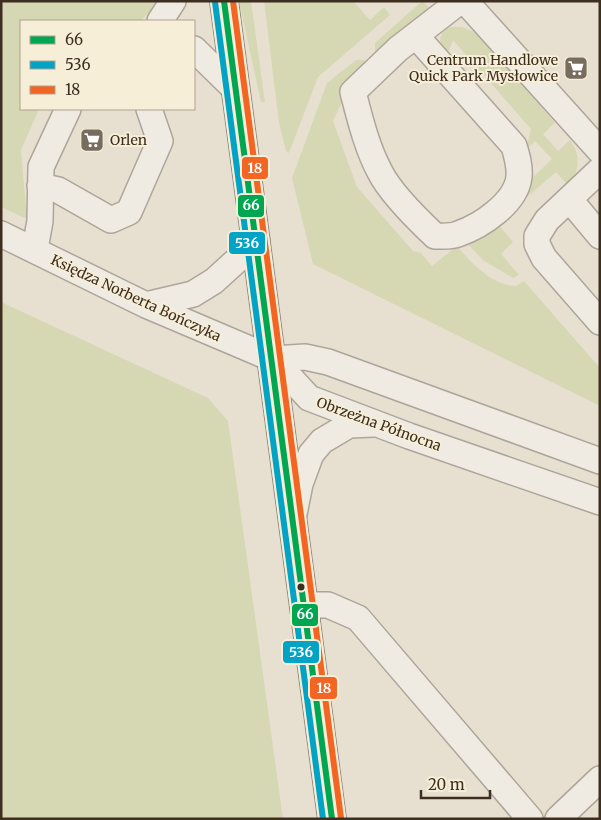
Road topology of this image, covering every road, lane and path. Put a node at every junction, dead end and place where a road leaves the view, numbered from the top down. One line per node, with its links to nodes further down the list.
1 (173, 1): 5 (street)
2 (224, 1): 8 (main road)
3 (460, 1): 6 (street)
4 (465, 1): 11 (street)
5 (161, 20)
6 (416, 36): 6 (street)
7 (195, 50): 8 (street)
8 (235, 89): 17 (main road)
9 (68, 110): 13 (street)
10 (149, 110): 13 (street)
11 (600, 152)
12 (600, 170): 14 (street)
13 (40, 186): 18 (street)
14 (570, 200): 16 (street); 20 (street)
15 (1, 234): 18 (street, Księdza Norberta Bończyka)
16 (600, 236)
17 (257, 242): 19 (street); 21 (main road)
18 (35, 249): 19 (street, Księdza Norberta Bończyka)
19 (146, 305): 21 (street, Księdza Norberta Bończyka)
20 (600, 322)
21 (272, 359): 22 (street, Obrzeżna Północna); 23 (street); 25 (main road)
22 (378, 424): 24 (street, Obrzeżna Północna); 25 (street)
23 (600, 461)
24 (600, 502)
25 (292, 523): 26 (main road)
26 (303, 605): 28 (main road); 29 (street)
27 (600, 779): 30 (street)
28 (332, 819)
29 (530, 819)
30 (558, 819)

